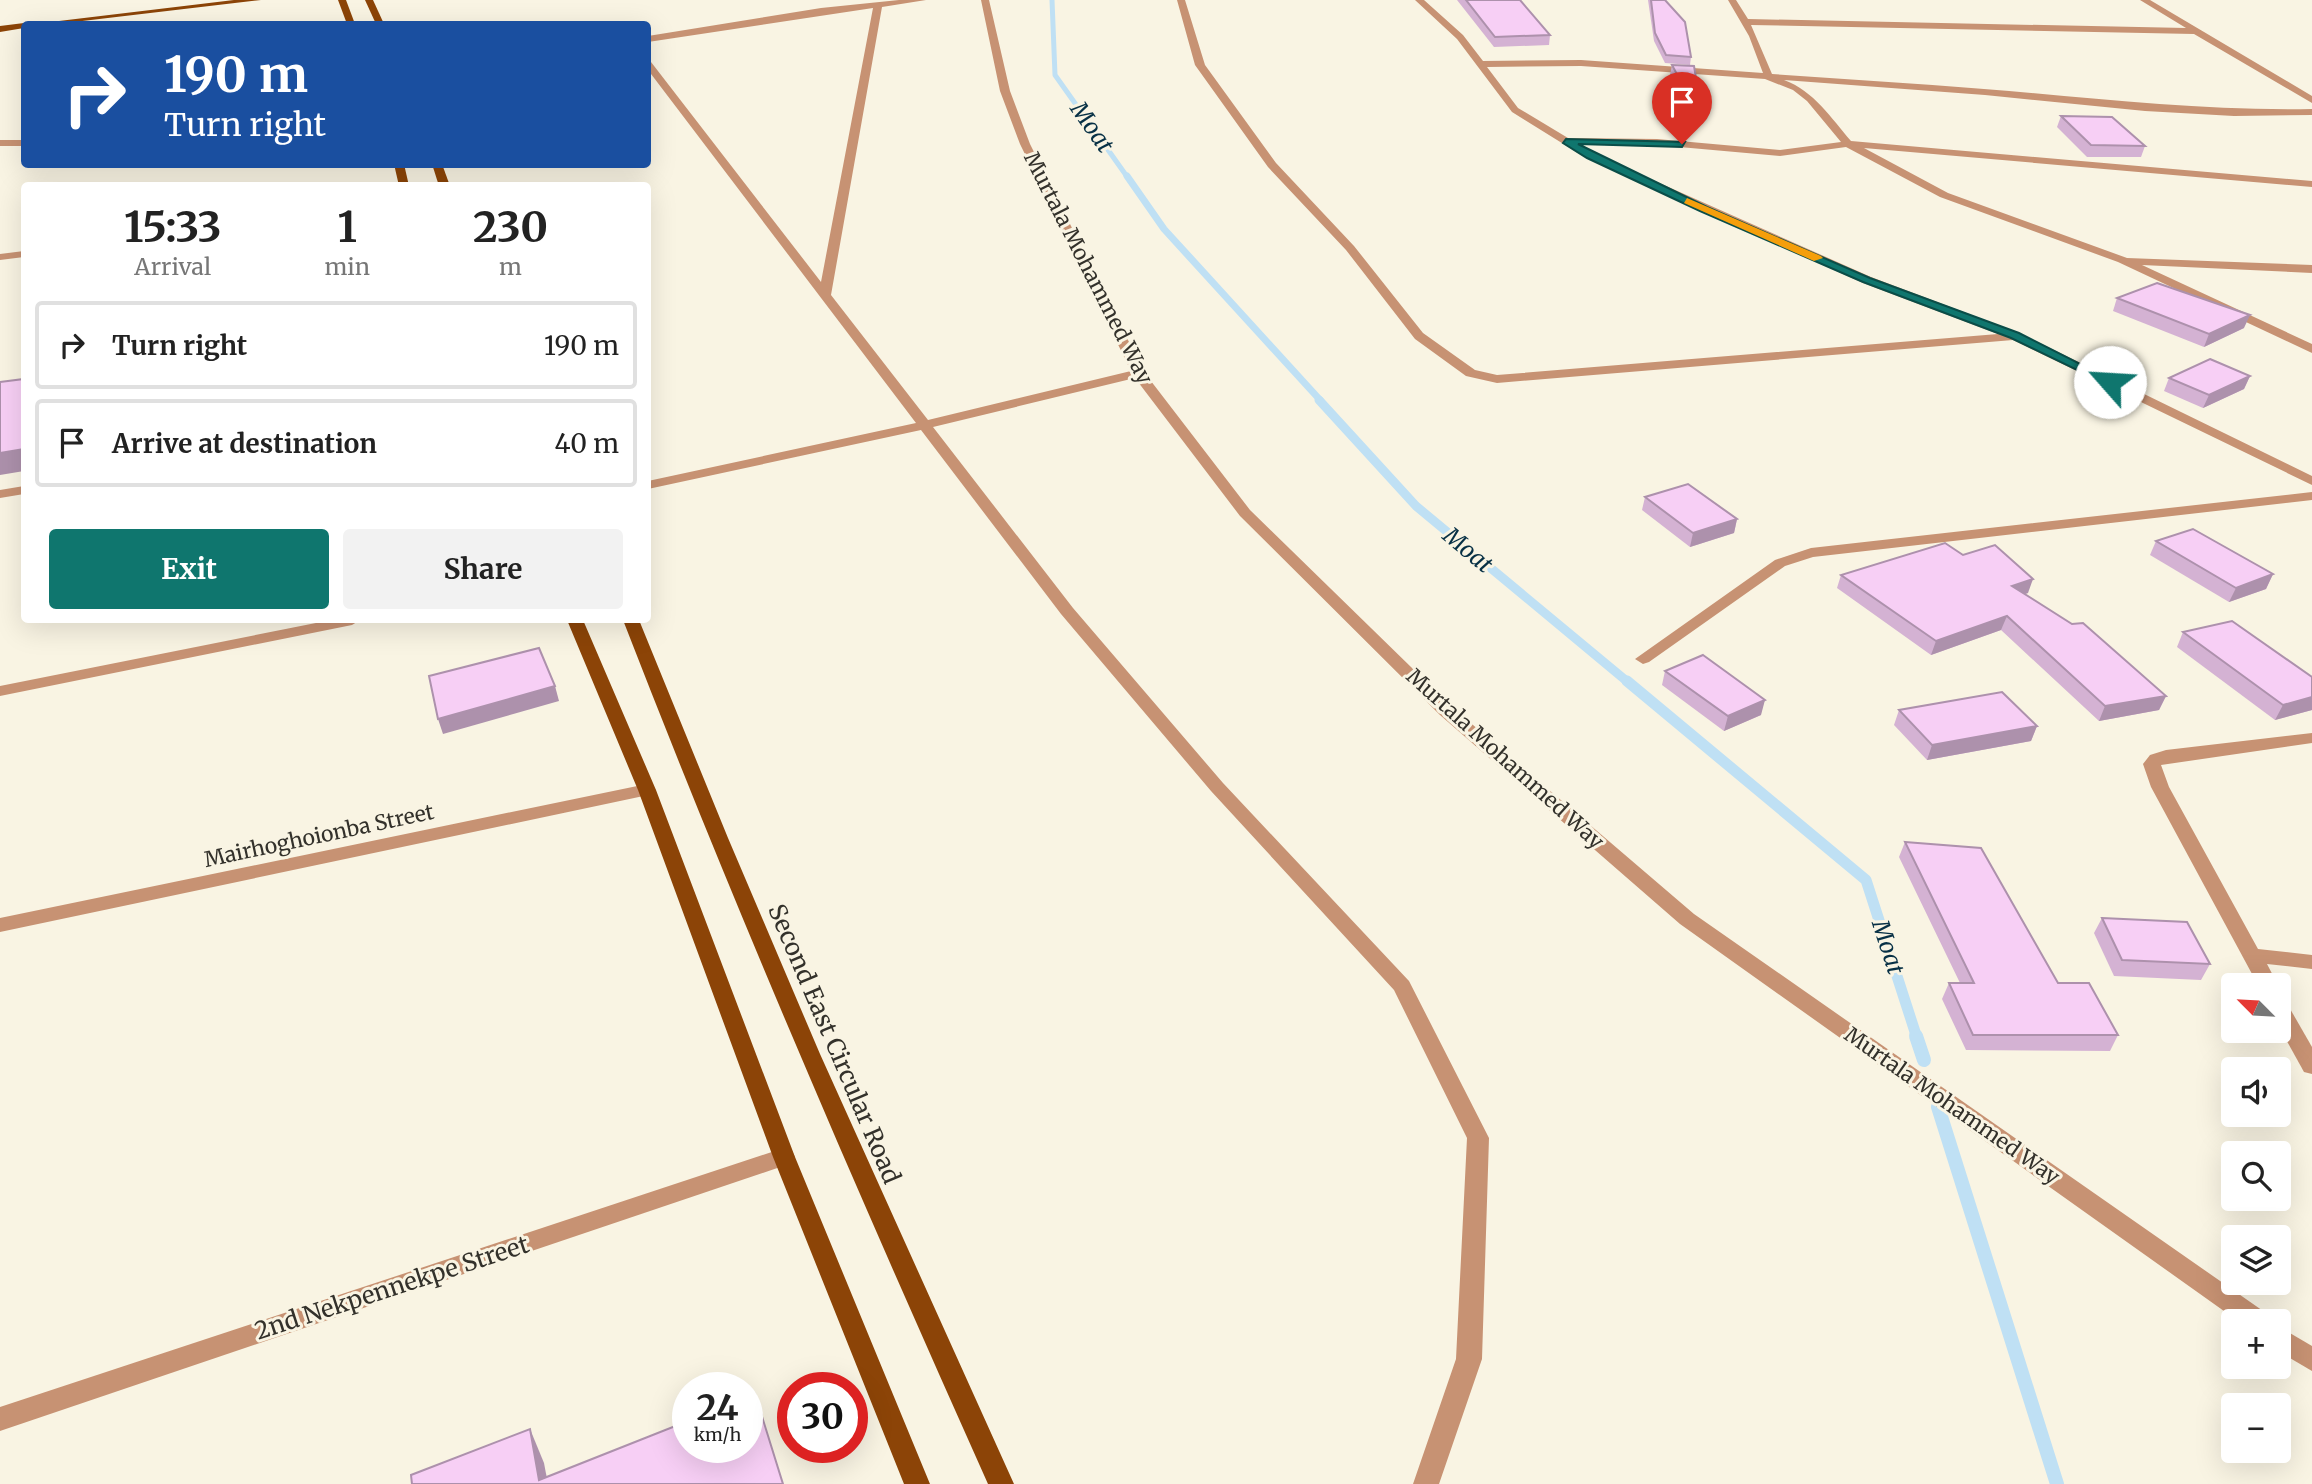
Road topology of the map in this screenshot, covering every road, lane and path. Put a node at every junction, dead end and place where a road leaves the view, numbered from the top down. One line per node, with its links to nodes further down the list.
1 (257, 0): 11 (main road)
2 (342, 0): 13 (main road)
3 (369, 0): 14 (main road)
4 (922, 0): 10 (street)
5 (985, 0): 37 (street, Murtala Mohammed Way)
6 (1181, 0): 35 (street)
7 (1419, 0): 20 (street)
8 (1732, 0): 15 (street)
9 (2144, 0): 18 (street)
10 (878, 6): 19 (street); 34 (street)
11 (109, 20): 12 (main road)
12 (91, 21)
13 (350, 21)
14 (379, 21)
15 (1744, 22): 18 (street); 22 (street)
16 (21, 26): 17 (main road)
17 (0, 29)
18 (2195, 31): 23 (street)
19 (651, 39)
20 (1479, 64): 22 (street); 25 (street)
21 (651, 68): 34 (street)
22 (1769, 78): 24 (street); 28 (street)
23 (2312, 100)
24 (2312, 112)
25 (1566, 141): 28 (street); 35 (street)
26 (21, 143): 27 (street)
27 (0, 144)
28 (1848, 144): 29 (street); 32 (street)
29 (2312, 184)
30 (21, 254): 31 (street)
31 (0, 257)
32 (2122, 260): 33 (street); 36 (street)
33 (2312, 269)
34 (825, 295): 38 (street)
35 (2015, 336): 39 (street)
36 (2312, 349)
37 (1138, 373): 38 (street); 58 (street, Murtala Mohammed Way)
38 (925, 425): 40 (street); 64 (street)
39 (2312, 481)
40 (651, 484)
41 (21, 490): 42 (street)
42 (0, 494)
43 (2312, 496): 47 (street)
44 (337, 623): 48 (street)
45 (576, 623): 50 (main road)
46 (632, 623): 63 (main road, Second East Circular Road)
47 (1643, 659)
48 (0, 691)
49 (2312, 738): 52 (street)
50 (647, 790): 51 (street, Mairhoghoionba Street); 57 (main road)
51 (0, 925)
52 (2251, 955): 53 (street); 54 (street)
53 (2312, 962)
54 (2261, 973)
55 (2291, 1028): 56 (street)
56 (2312, 1066)
57 (784, 1157): 61 (street, 2nd Nekpennekpe Street); 62 (main road)
58 (2240, 1309)
59 (2291, 1346): 60 (street)
60 (2312, 1360)
61 (0, 1419)
62 (917, 1484)
63 (1001, 1484)
64 (1426, 1484)

